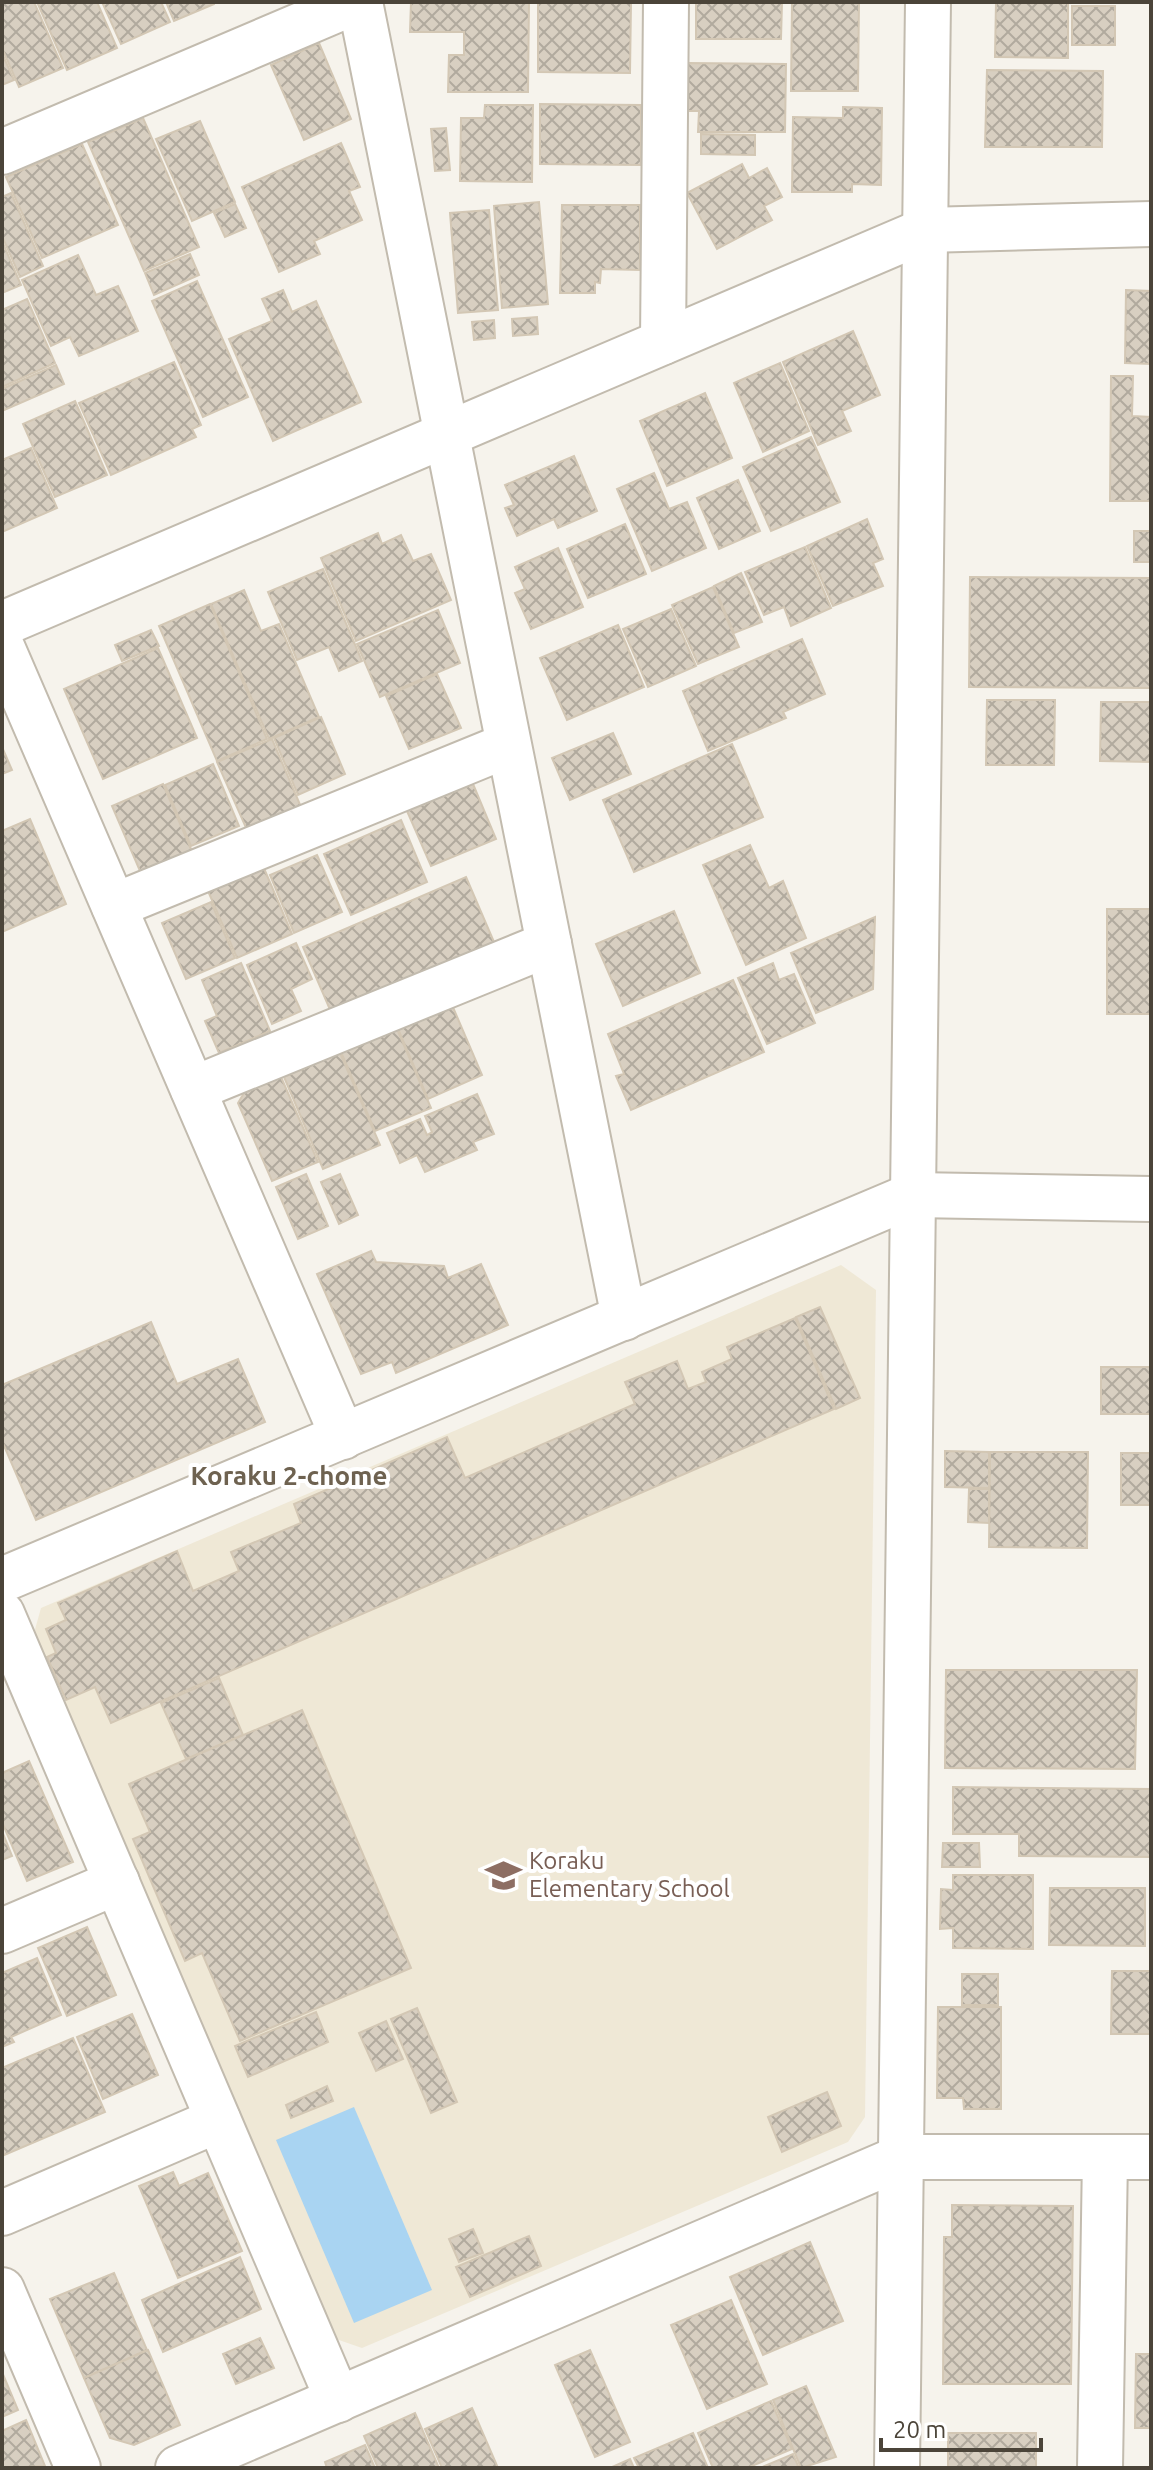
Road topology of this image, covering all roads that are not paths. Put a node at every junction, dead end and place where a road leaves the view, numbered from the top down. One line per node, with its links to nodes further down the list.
1 (357, 2): 4 (street); 8 (street)
2 (666, 2): 7 (street)
3 (928, 2): 6 (street)
4 (2, 152)
5 (1151, 224): 6 (street)
6 (926, 230): 7 (street); 15 (street)
7 (663, 342): 8 (street)
8 (447, 435): 9 (street); 11 (street)
9 (2, 624)
10 (2, 647): 12 (street)
11 (508, 745): 12 (street); 13 (street)
12 (114, 906): 14 (street)
13 (549, 944): 14 (street); 17 (street)
14 (193, 1089): 18 (street)
15 (913, 1195): 16 (street); 17 (street); 24 (street)
16 (1151, 1199)
17 (624, 1318): 18 (street)
18 (343, 1437): 19 (street)
19 (2, 1580)
20 (2, 1614): 21 (street)
21 (117, 1882): 22 (street); 23 (street)
22 (2, 1931)
23 (218, 2120): 27 (street); 29 (street)
24 (902, 2157): 25 (street); 29 (street); 32 (street)
25 (1105, 2157): 26 (street); 33 (street)
26 (1151, 2157)
27 (2, 2213)
28 (2, 2290): 30 (street)
29 (338, 2400): 31 (street)
30 (78, 2468)
31 (178, 2468)
32 (897, 2468)
33 (1100, 2468)

